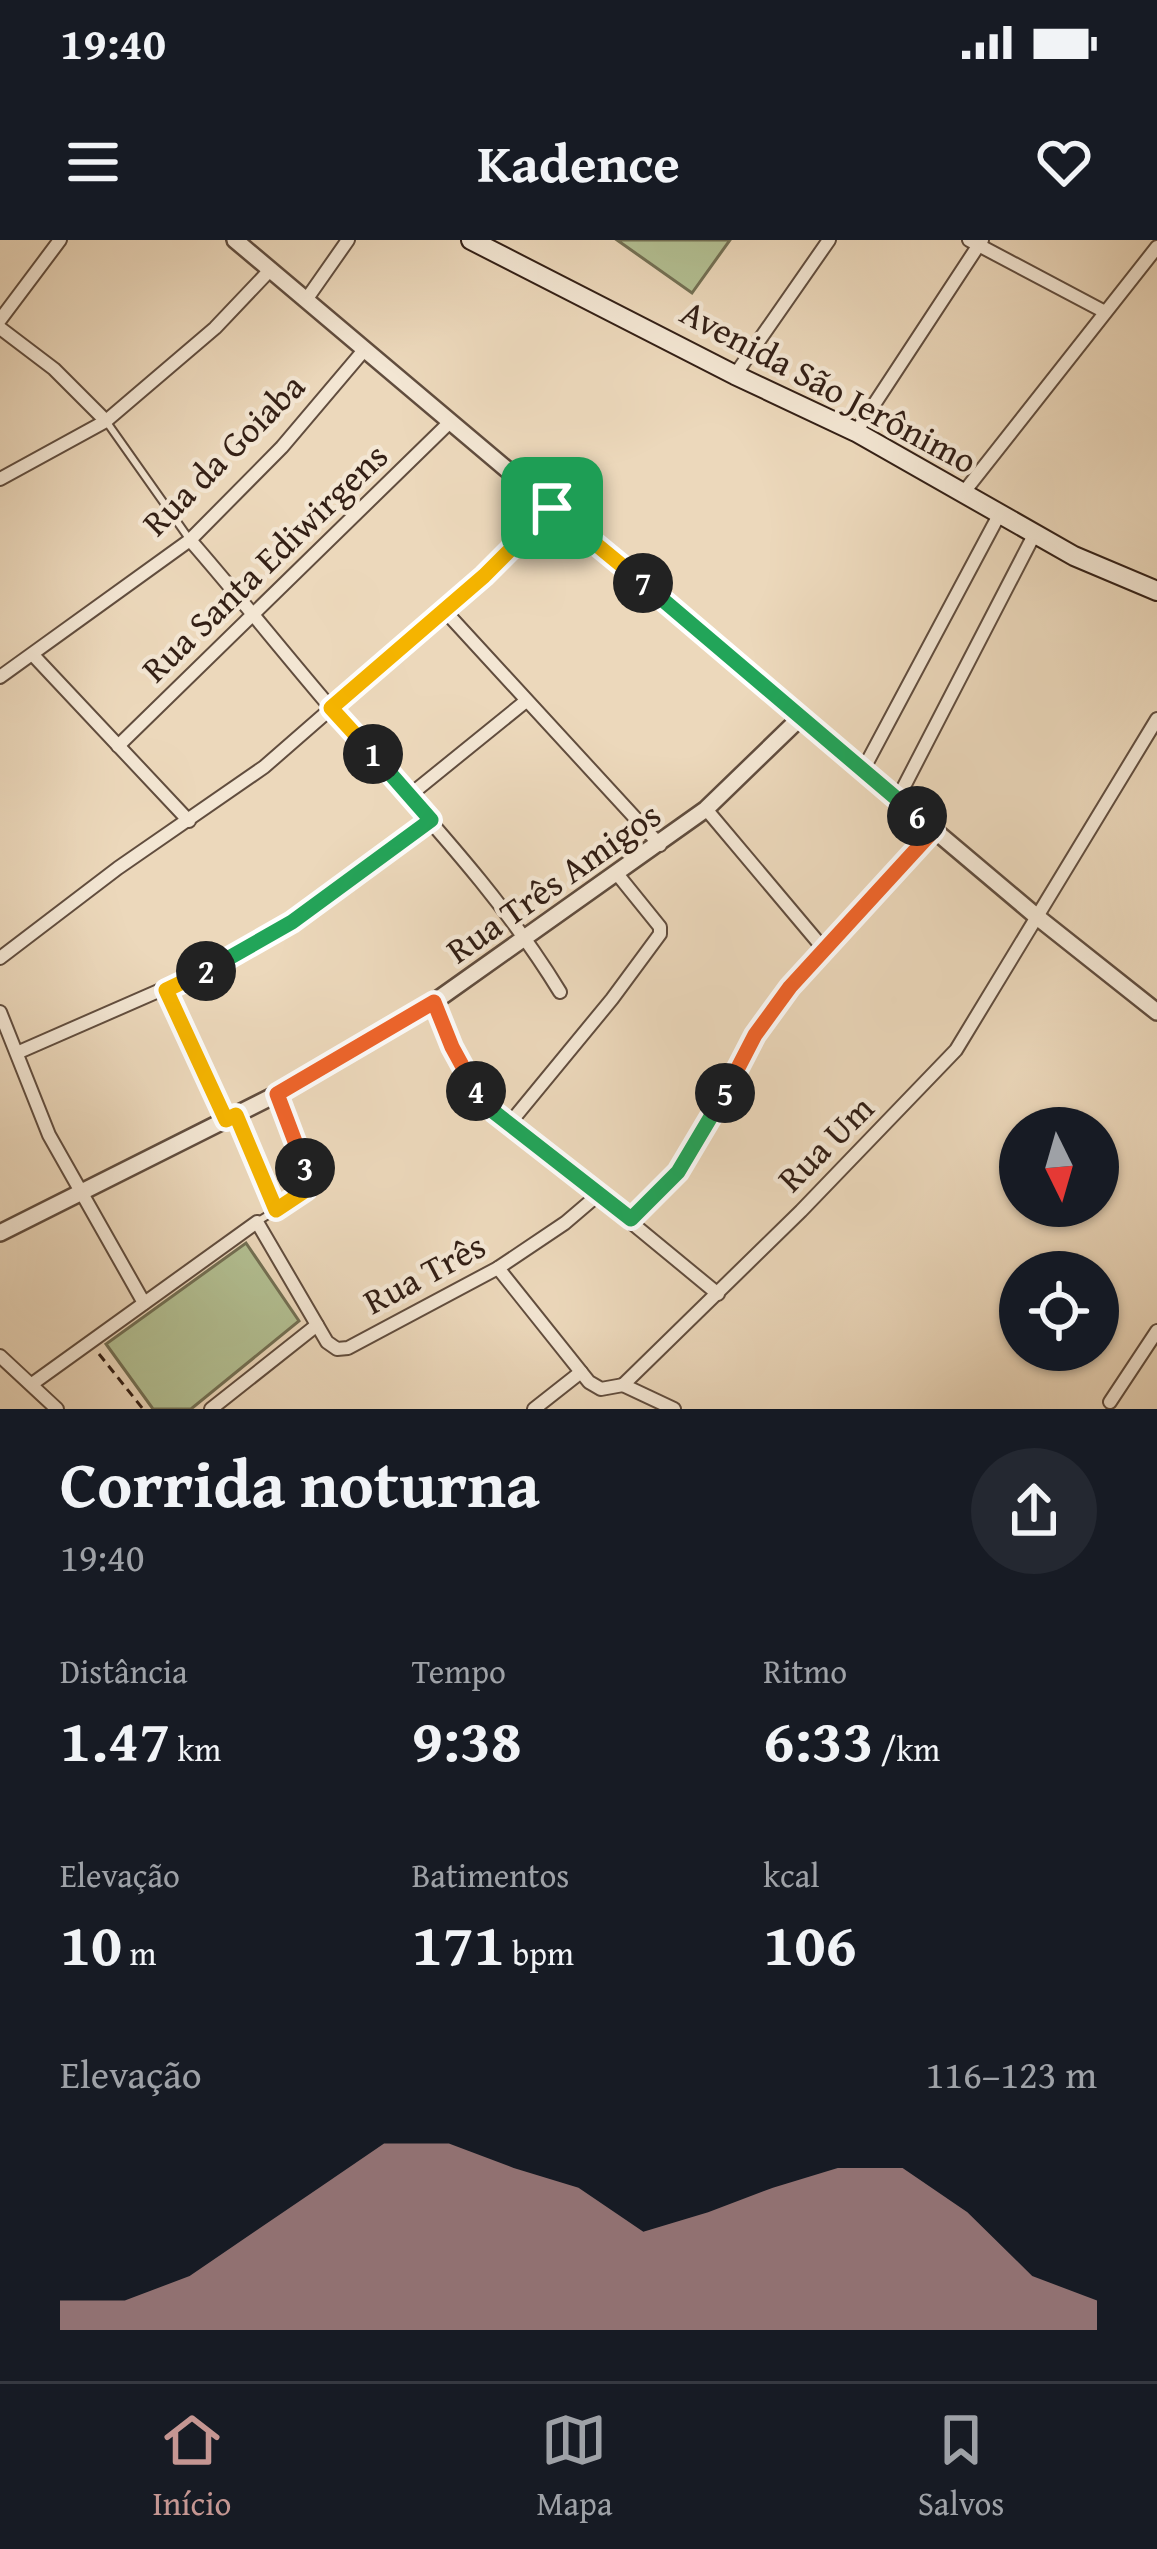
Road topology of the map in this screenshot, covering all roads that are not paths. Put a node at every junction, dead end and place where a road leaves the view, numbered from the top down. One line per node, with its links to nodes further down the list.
1 (60, 240): 11 (street)
2 (235, 240): 8 (street)
3 (348, 240): 9 (street)
4 (829, 240): 13 (street)
5 (480, 242): 13 (main road, Avenida São Jerônimo)
6 (977, 242): 10 (street); 16 (street)
7 (1157, 247): 10 (street)
8 (272, 269): 9 (street); 14 (street)
9 (306, 300): 12 (street)
10 (1106, 312): 18 (street)
11 (0, 324): 14 (street)
12 (365, 349): 15 (street); 22 (street, Rua da Goiaba)
13 (735, 375): 16 (main road, Avenida São Jerônimo)
14 (106, 421): 17 (street); 22 (lane)
15 (450, 422): 19 (street); 25 (street, Rua Santa Ediwirgens)
16 (856, 432): 18 (main road, Avenida São Jerônimo)
17 (0, 479)
18 (964, 492): 20 (main road, Avenida São Jerônimo)
19 (552, 508): 24 (street); 30 (street)
20 (999, 515): 21 (main road, Avenida São Jerônimo); 33 (street)
21 (1034, 535): 23 (main road, Avenida São Jerônimo); 35 (street)
22 (190, 539): 25 (street); 26 (street, Rua da Goiaba)
23 (1157, 591)
24 (444, 610): 28 (street); 29 (street)
25 (255, 614): 29 (street); 32 (street, Rua Santa Ediwirgens)
26 (33, 655): 27 (street, Rua da Goiaba); 32 (street)
27 (0, 677)
28 (526, 701): 34 (street); 40 (street)
29 (331, 708): 34 (street); 38 (street)
30 (800, 718): 33 (street); 36 (street, Rua Três Amigos)
31 (1157, 719): 42 (street, Rua Um)
32 (118, 746): 38 (street)
33 (863, 770): 35 (street)
34 (410, 794): 37 (street)
35 (897, 800): 39 (street)
36 (706, 809): 40 (street, Rua Três Amigos); 44 (street)
37 (431, 820): 43 (street); 46 (street)
38 (188, 821): 45 (street)
39 (934, 830): 42 (street); 44 (street)
40 (660, 844): 41 (street, Rua Três Amigos)
41 (618, 875): 43 (street, Rua Três Amigos); 54 (street)
42 (1036, 916): 50 (street); 62 (street, Rua Um)
43 (527, 939): 47 (street); 48 (street, Rua Três Amigos)
44 (823, 948): 58 (street)
45 (0, 958)
46 (166, 990): 51 (street); 53 (street)
47 (560, 992)
48 (434, 1002): 52 (street, Rua Três Amigos); 54 (street)
49 (0, 1012): 51 (street)
50 (1157, 1012)
51 (19, 1052): 55 (street)
52 (277, 1094): 53 (street, Rua Três Amigos); 57 (lane)
53 (231, 1118): 55 (street, Rua Três Amigos); 57 (lane)
54 (510, 1123): 56 (street)
55 (78, 1192): 60 (street, Rua Três Amigos); 63 (street)
56 (599, 1194): 58 (street); 61 (street, Rua Três)
57 (276, 1210): 59 (lane)
58 (631, 1219): 62 (street)
59 (257, 1222): 63 (street); 64 (street, Rua Três)
60 (0, 1233)
61 (498, 1268): 64 (street, Rua Três); 67 (street)
62 (718, 1294): 69 (street, Rua Um)
63 (144, 1303): 68 (street)
64 (317, 1325): 71 (street)
65 (1157, 1331): 70 (street)
66 (1, 1359): 68 (street)
67 (581, 1372): 69 (street); 74 (street)
68 (32, 1384): 72 (street)
69 (623, 1385): 75 (street)
70 (1110, 1402)
71 (230, 1403): 73 (street)
72 (57, 1409)
73 (211, 1409)
74 (534, 1409)
75 (674, 1409)

